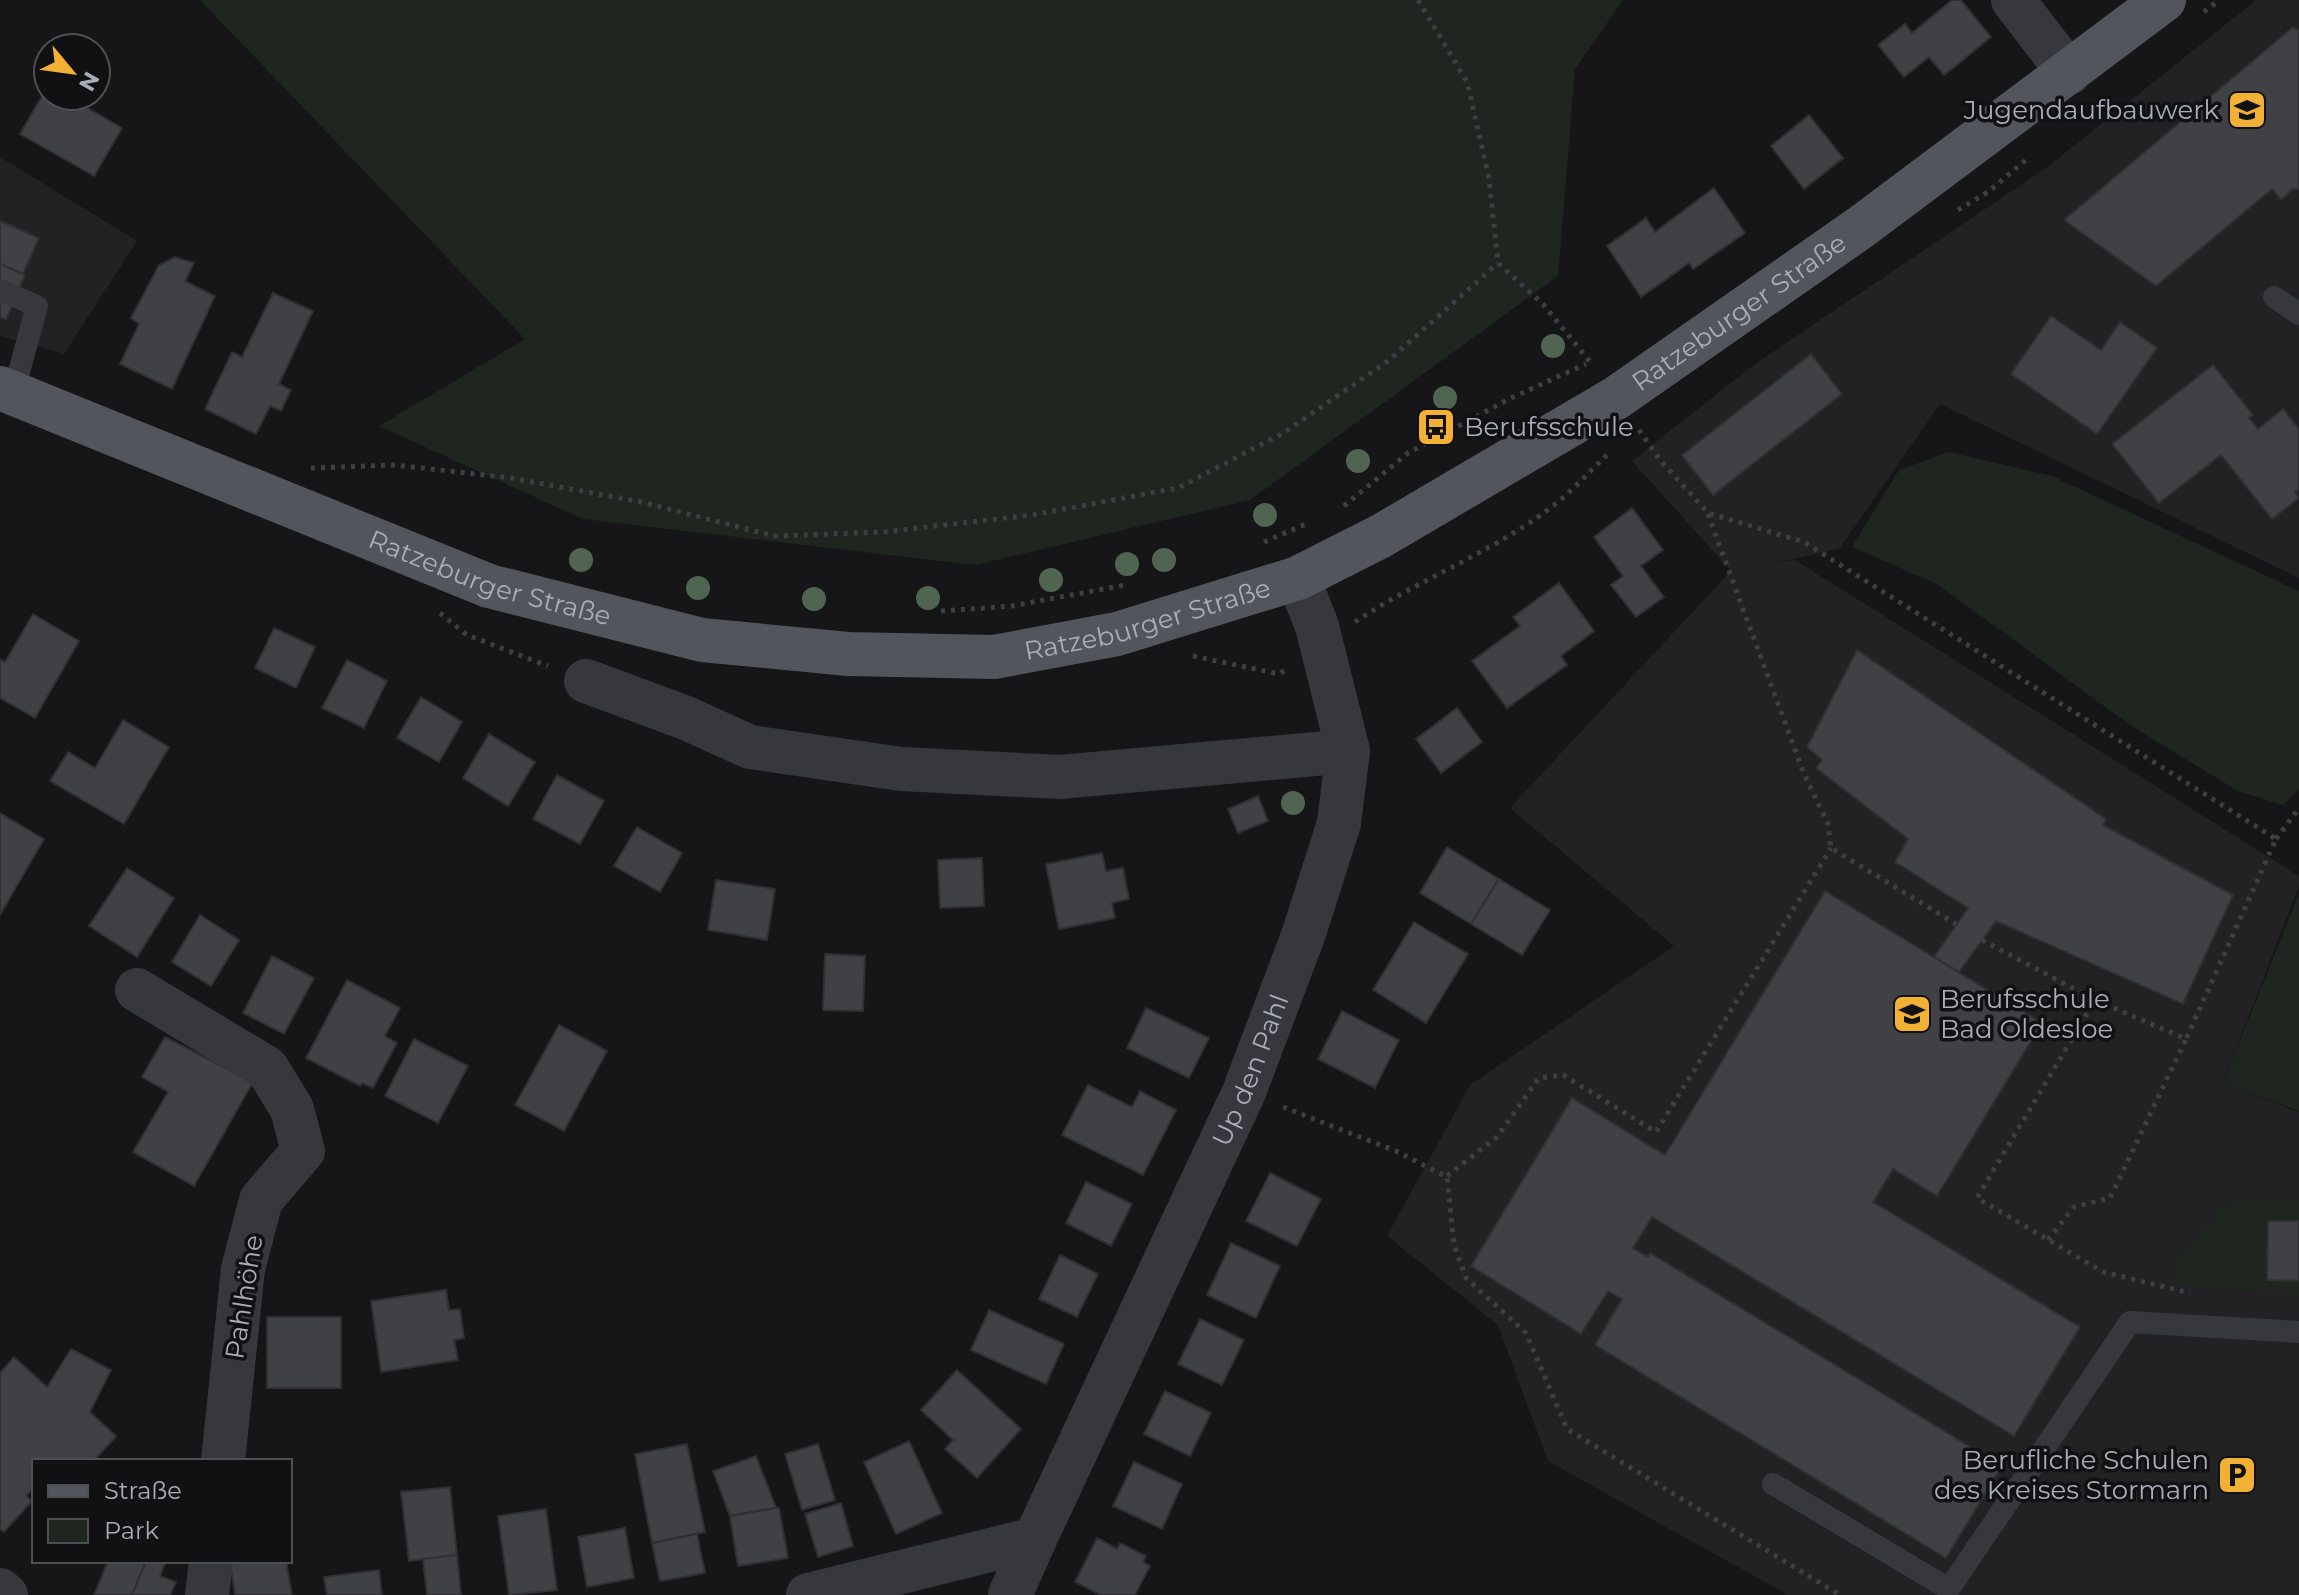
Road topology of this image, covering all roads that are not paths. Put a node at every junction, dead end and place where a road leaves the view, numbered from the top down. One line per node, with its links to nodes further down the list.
1 (2013, 0): 3 (street)
2 (2180, 9): 3 (main road, Ratzeburger Straße)
3 (2069, 73): 8 (main road, Ratzeburger Straße)
4 (0, 290): 7 (lane)
5 (2274, 297): 6 (lane)
6 (2299, 314)
7 (7, 391): 8 (main road, Ratzeburger Straße)
8 (1298, 578): 10 (street, Up den Pahl)
9 (586, 681): 10 (street)
10 (1348, 751): 15 (street, Up den Pahl)
11 (137, 990): 13 (street, Pahlhöhe)
12 (2299, 1332): 18 (lane)
13 (223, 1459)
14 (1773, 1484): 18 (lane)
15 (1035, 1539): 21 (street); 22 (street, Up den Pahl)
16 (211, 1563): 20 (street)
17 (0, 1590): 19 (street)
18 (1954, 1592)
19 (6, 1595)
20 (207, 1595)
21 (808, 1595)
22 (1010, 1595)

